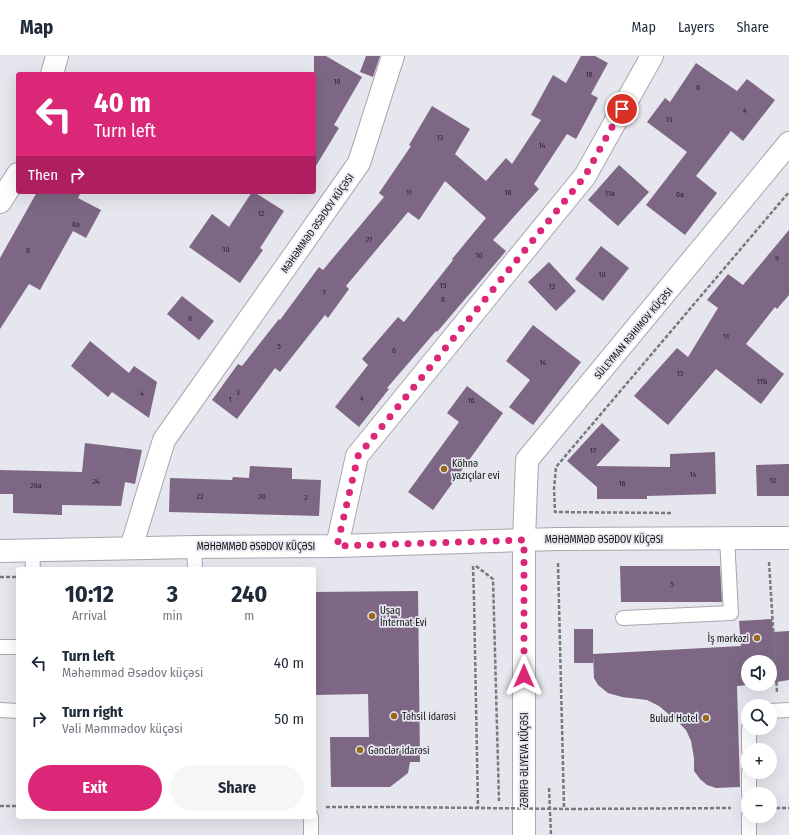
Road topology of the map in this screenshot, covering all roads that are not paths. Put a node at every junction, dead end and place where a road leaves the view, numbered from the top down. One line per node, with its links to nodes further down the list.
1 (57, 56): 4 (street)
2 (393, 56): 13 (street, MƏHƏMMƏD ƏSƏDOV KÜÇƏSI)
3 (652, 56): 11 (street)
4 (53, 72)
5 (789, 144): 10 (street, SÜLEYMAN RƏHIMOV KÜÇƏSI)
6 (16, 177): 7 (street)
7 (0, 202)
8 (727, 538): 9 (street, MƏHƏMMƏD ƏSƏDOV KÜÇƏSI); 10 (street, MƏHƏMMƏD ƏSƏDOV KÜÇƏSI); 17 (lane)
9 (789, 538)
10 (524, 540): 11 (street, MƏHƏMMƏD ƏSƏDOV KÜÇƏSI); 25 (street, ZƏRIFƏ ƏLIYEVA KÜÇƏSI)
11 (337, 546): 12 (street, MƏHƏMMƏD ƏSƏDOV KÜÇƏSI)
12 (194, 547): 13 (street, MƏHƏMMƏD ƏSƏDOV KÜÇƏSI); 16 (lane)
13 (131, 548): 15 (street, MƏHƏMMƏD ƏSƏDOV KÜÇƏSI)
14 (0, 551): 15 (street, MƏHƏMMƏD ƏSƏDOV KÜÇƏSI)
15 (32, 560)
16 (195, 567)
17 (623, 618)
18 (16, 646): 19 (lane)
19 (0, 647)
20 (0, 710): 21 (lane)
21 (16, 711)
22 (311, 819): 24 (lane)
23 (749, 823): 26 (lane)
24 (310, 835)
25 (524, 835)
26 (749, 835)

